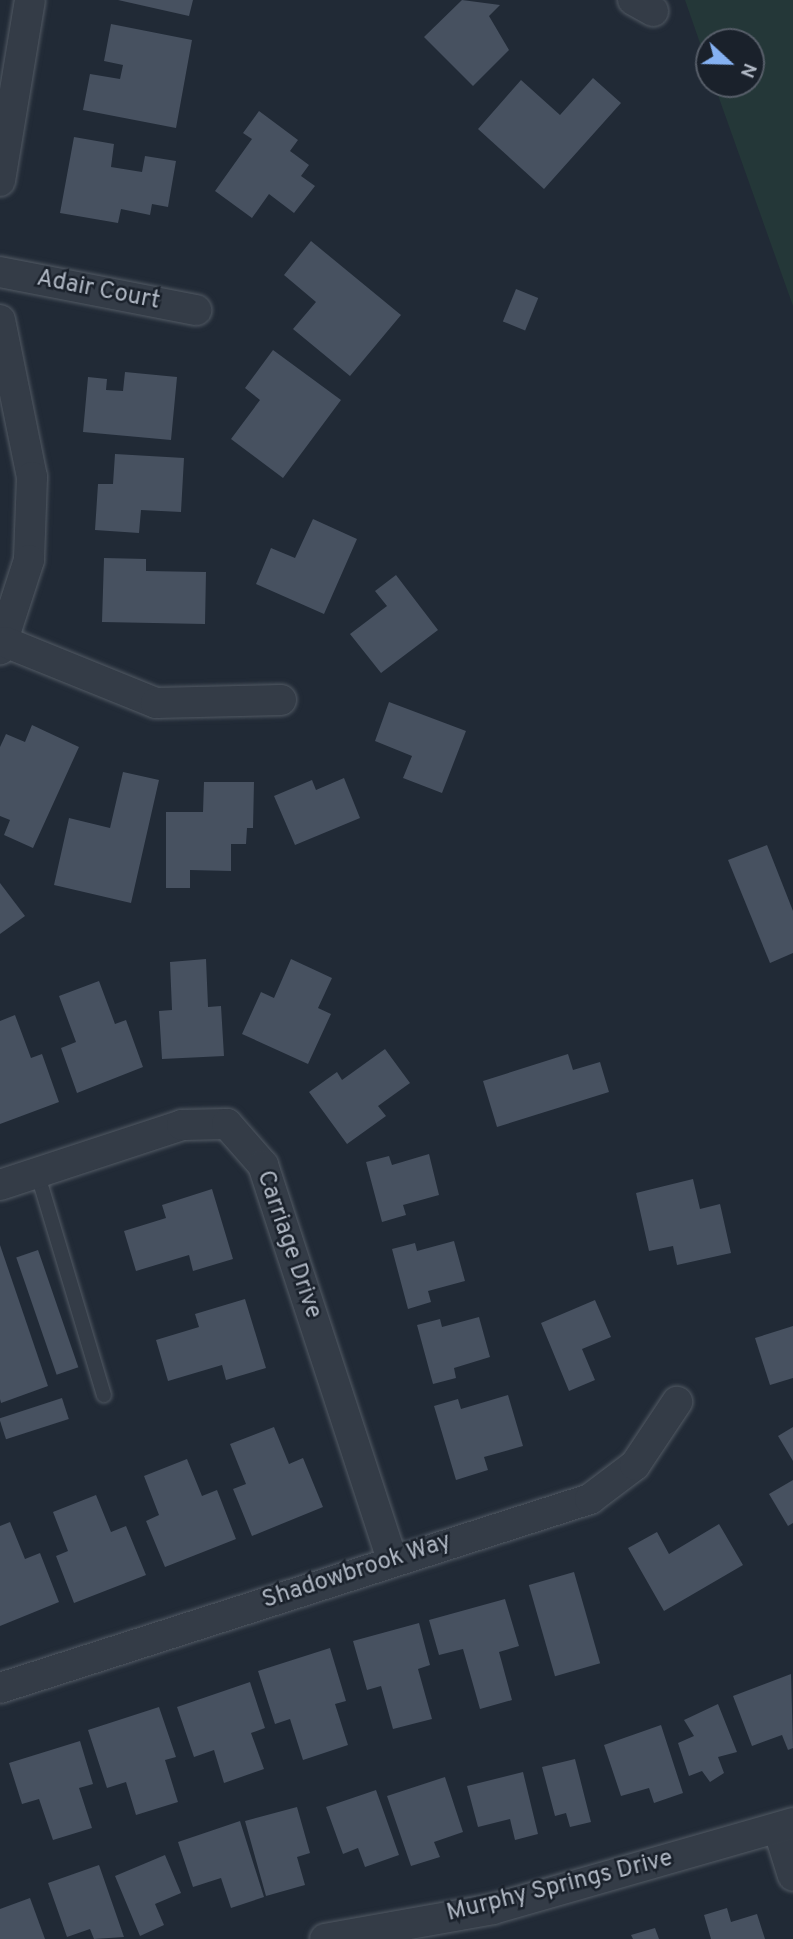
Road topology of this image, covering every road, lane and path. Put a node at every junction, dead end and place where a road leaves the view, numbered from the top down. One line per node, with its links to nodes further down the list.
1 (30, 0): 2 (street)
2 (0, 181)
3 (0, 272): 4 (street, Adair Court)
4 (196, 310)
5 (0, 320): 6 (street)
6 (2, 645): 7 (street)
7 (281, 700)
8 (37, 1172): 9 (street, Carriage Drive); 10 (lane); 12 (street, Carriage Drive)
9 (0, 1185)
10 (104, 1395)
11 (677, 1402): 12 (street, Shadowbrook Way)
12 (392, 1560): 13 (street, Shadowbrook Way)
13 (0, 1688)
14 (785, 1826): 15 (street); 16 (street, Murphy Springs Drive)
15 (793, 1876)
16 (325, 1939)

